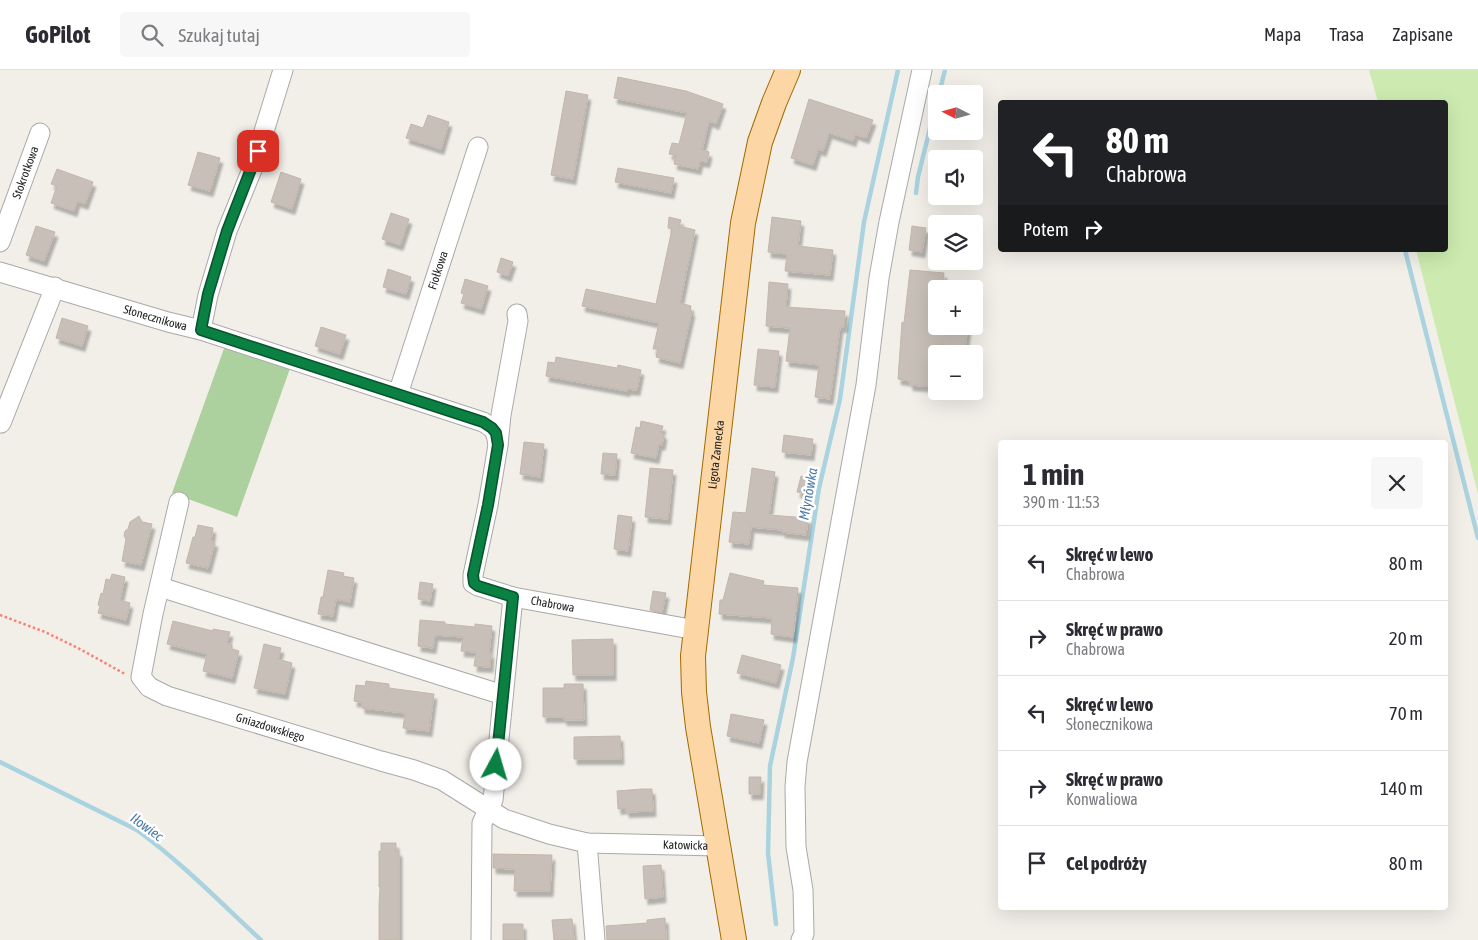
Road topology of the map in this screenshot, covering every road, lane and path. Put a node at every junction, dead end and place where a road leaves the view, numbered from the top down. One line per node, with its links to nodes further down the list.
1 (283, 70): 10 (street)
2 (788, 70): 18 (main road, Ligota Zamecka)
3 (922, 70): 24 (street)
4 (40, 132): 6 (street, Stokrotkowa)
5 (478, 147): 11 (street, Fiołkowa)
6 (0, 242)
7 (0, 272): 8 (street, Słonecznikowa)
8 (55, 287): 10 (street, Słonecznikowa); 12 (street)
9 (517, 314): 13 (street, Chabrowa)
10 (201, 330): 11 (street, Słonecznikowa)
11 (398, 394): 13 (street, Słonecznikowa)
12 (1, 423)
13 (498, 445): 16 (street, Chabrowa)
14 (179, 502): 15 (street)
15 (160, 587): 19 (street); 20 (street)
16 (513, 597): 18 (street, Chabrowa); 20 (street)
17 (0, 615): 19 (path)
18 (696, 630): 23 (main road, Ligota Zamecka)
19 (141, 677): 21 (street, Gniazdowskiego)
20 (503, 695): 21 (street)
21 (488, 810): 22 (street, Katowicka); 25 (street)
22 (587, 843): 23 (street, Katowicka); 26 (street)
23 (717, 846): 27 (main road, Katowicka)
24 (802, 937)
25 (481, 940)
26 (595, 940)
27 (734, 940)

